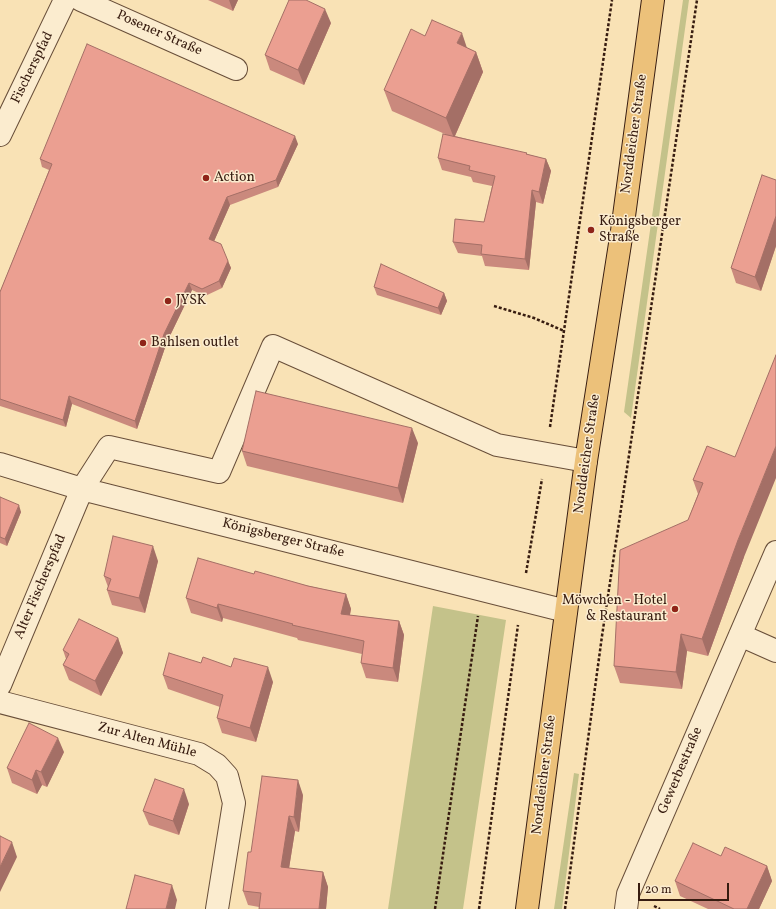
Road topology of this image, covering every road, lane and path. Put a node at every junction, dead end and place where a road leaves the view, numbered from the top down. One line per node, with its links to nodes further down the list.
1 (65, 0): 6 (street, Fischerspfad)
2 (81, 0): 5 (street, Posener Straße)
3 (653, 0): 9 (main road, Norddeicher Straße)
4 (696, 0): 22 (path)
5 (236, 69)
6 (0, 136)
7 (494, 306): 8 (path)
8 (564, 331)
9 (586, 461): 11 (street, Alter Fischerspfad); 14 (main road, Norddeicher Straße)
10 (0, 464): 11 (street, Königsberger Straße)
11 (82, 489): 13 (street, Königsberger Straße); 17 (street, Alter Fischerspfad)
12 (776, 552): 15 (street, Gewerbestraße)
13 (482, 590): 14 (street, Königsberger Straße); 20 (path)
14 (566, 611): 21 (main road, Norddeicher Straße)
15 (740, 635): 16 (street); 23 (street, Gewerbestraße)
16 (776, 651)
17 (0, 685)
18 (0, 702): 19 (street, Zur Alten Mühle)
19 (217, 909)
20 (435, 909)
21 (527, 909)
22 (565, 909)
23 (626, 909)

